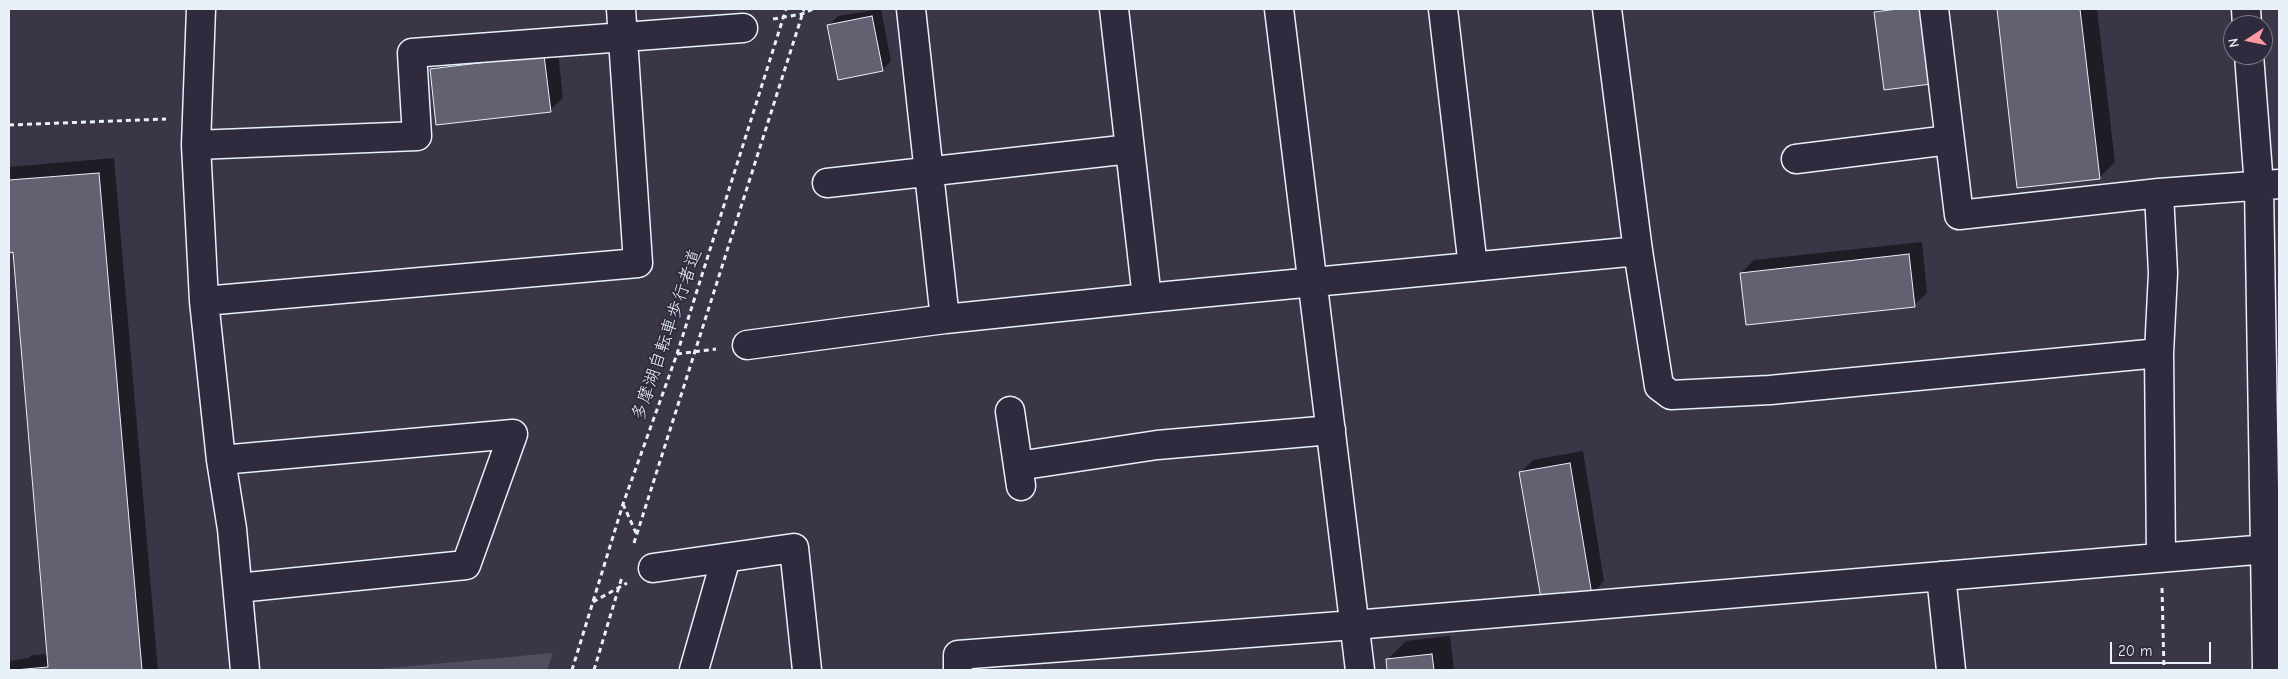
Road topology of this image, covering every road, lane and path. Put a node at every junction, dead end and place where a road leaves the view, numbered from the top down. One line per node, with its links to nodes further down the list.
1 (201, 9): 17 (street)
2 (621, 9): 15 (street)
3 (786, 9): 13 (path, 多摩湖自転車歩行者道)
4 (804, 9): 12 (path)
5 (813, 9): 12 (path)
6 (911, 9): 23 (street)
7 (1114, 9): 21 (street)
8 (1279, 9): 29 (street)
9 (1443, 9): 28 (street)
10 (1607, 9): 27 (street)
11 (1934, 9): 19 (street)
12 (802, 14): 13 (path); 34 (path)
13 (784, 16): 36 (path, 多摩湖自転車歩行者道)
14 (743, 28): 15 (street)
15 (624, 38): 20 (street); 31 (street)
16 (2251, 65): 25 (street)
17 (196, 118): 18 (path); 20 (street)
18 (9, 125)
19 (1949, 140): 22 (street); 26 (street)
20 (196, 145): 31 (street)
21 (1130, 149): 23 (street); 30 (street)
22 (1796, 159)
23 (929, 172): 24 (street); 32 (street)
24 (827, 183)
25 (2269, 185): 26 (street); 37 (street)
26 (2159, 193): 35 (street)
27 (1638, 251): 28 (street); 35 (street)
28 (1473, 267): 29 (street)
29 (1313, 281): 30 (street); 39 (street)
30 (1147, 298): 32 (street)
31 (204, 301): 40 (street)
32 (946, 319): 33 (street)
33 (747, 345)
34 (694, 353): 36 (path); 42 (path)
35 (2158, 353): 44 (street)
36 (677, 354): 41 (path, 多摩湖自転車歩行者道)
37 (2271, 363): 43 (street)
38 (1010, 411): 39 (street)
39 (1331, 430): 51 (street)
40 (221, 460): 48 (street); 48 (street)
41 (623, 504): 42 (path); 50 (path, 多摩湖自転車歩行者道)
42 (637, 534): 46 (path)
43 (2273, 548): 44 (street); 61 (street)
44 (2162, 557): 47 (street); 60 (path)
45 (726, 558): 46 (street); 55 (street); 56 (street)
46 (653, 568): 49 (path)
47 (1941, 576): 51 (street); 59 (street)
48 (238, 588): 52 (street)
49 (618, 588): 50 (path); 54 (path)
50 (593, 602): 53 (path, 多摩湖自転車歩行者道)
51 (1354, 625): 57 (street); 58 (street)
52 (245, 670)
53 (572, 670)
54 (594, 670)
55 (694, 670)
56 (807, 670)
57 (958, 670)
58 (1360, 670)
59 (1951, 670)
60 (2164, 670)
61 (2267, 670)

